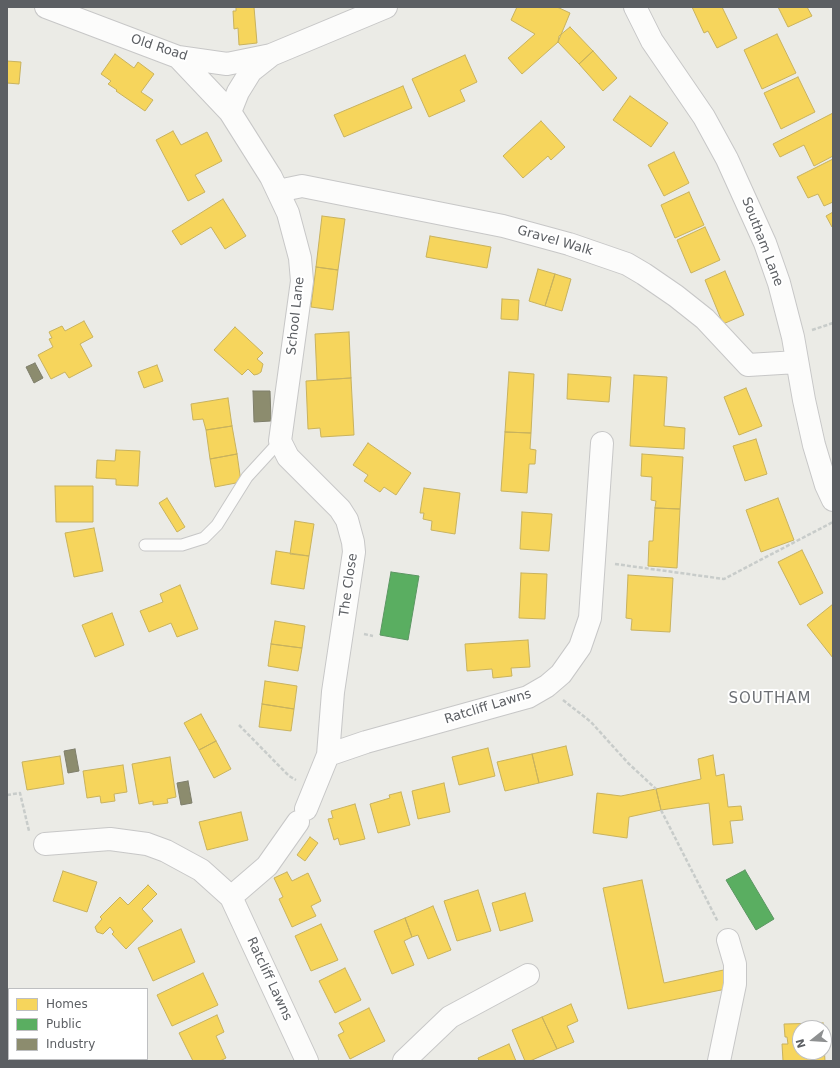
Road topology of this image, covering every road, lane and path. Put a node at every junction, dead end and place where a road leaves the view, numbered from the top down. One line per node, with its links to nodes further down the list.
1 (46, 7): 6 (street, Old Road)
2 (386, 7): 4 (street, Old Road)
3 (635, 7): 9 (street, Southam Lane)
4 (350, 15): 5 (street, Old Road)
5 (271, 55): 6 (street, Old Road); 7 (street)
6 (178, 57): 7 (street, School Lane)
7 (230, 112): 8 (street, School Lane)
8 (278, 191): 9 (street, Gravel Walk); 10 (street, School Lane)
9 (797, 362): 12 (street, Southam Lane)
10 (280, 441): 14 (lane); 18 (street, The Close)
11 (602, 443): 15 (street, Ratcliff Lawns)
12 (833, 500)
13 (833, 521): 15 (path)
14 (145, 545)
15 (595, 561): 18 (street, Ratcliff Lawns)
16 (569, 705): 19 (path)
17 (239, 725): 21 (path)
18 (328, 756): 21 (street)
19 (656, 789)
20 (7, 795): 23 (path)
21 (306, 807): 24 (street)
22 (660, 810): 25 (path)
23 (45, 844): 24 (street, Ratcliff Lawns)
24 (231, 897): 27 (street, Ratcliff Lawns)
25 (728, 940): 29 (street)
26 (528, 975): 28 (street)
27 (307, 1061)
28 (404, 1061)
29 (719, 1061)

